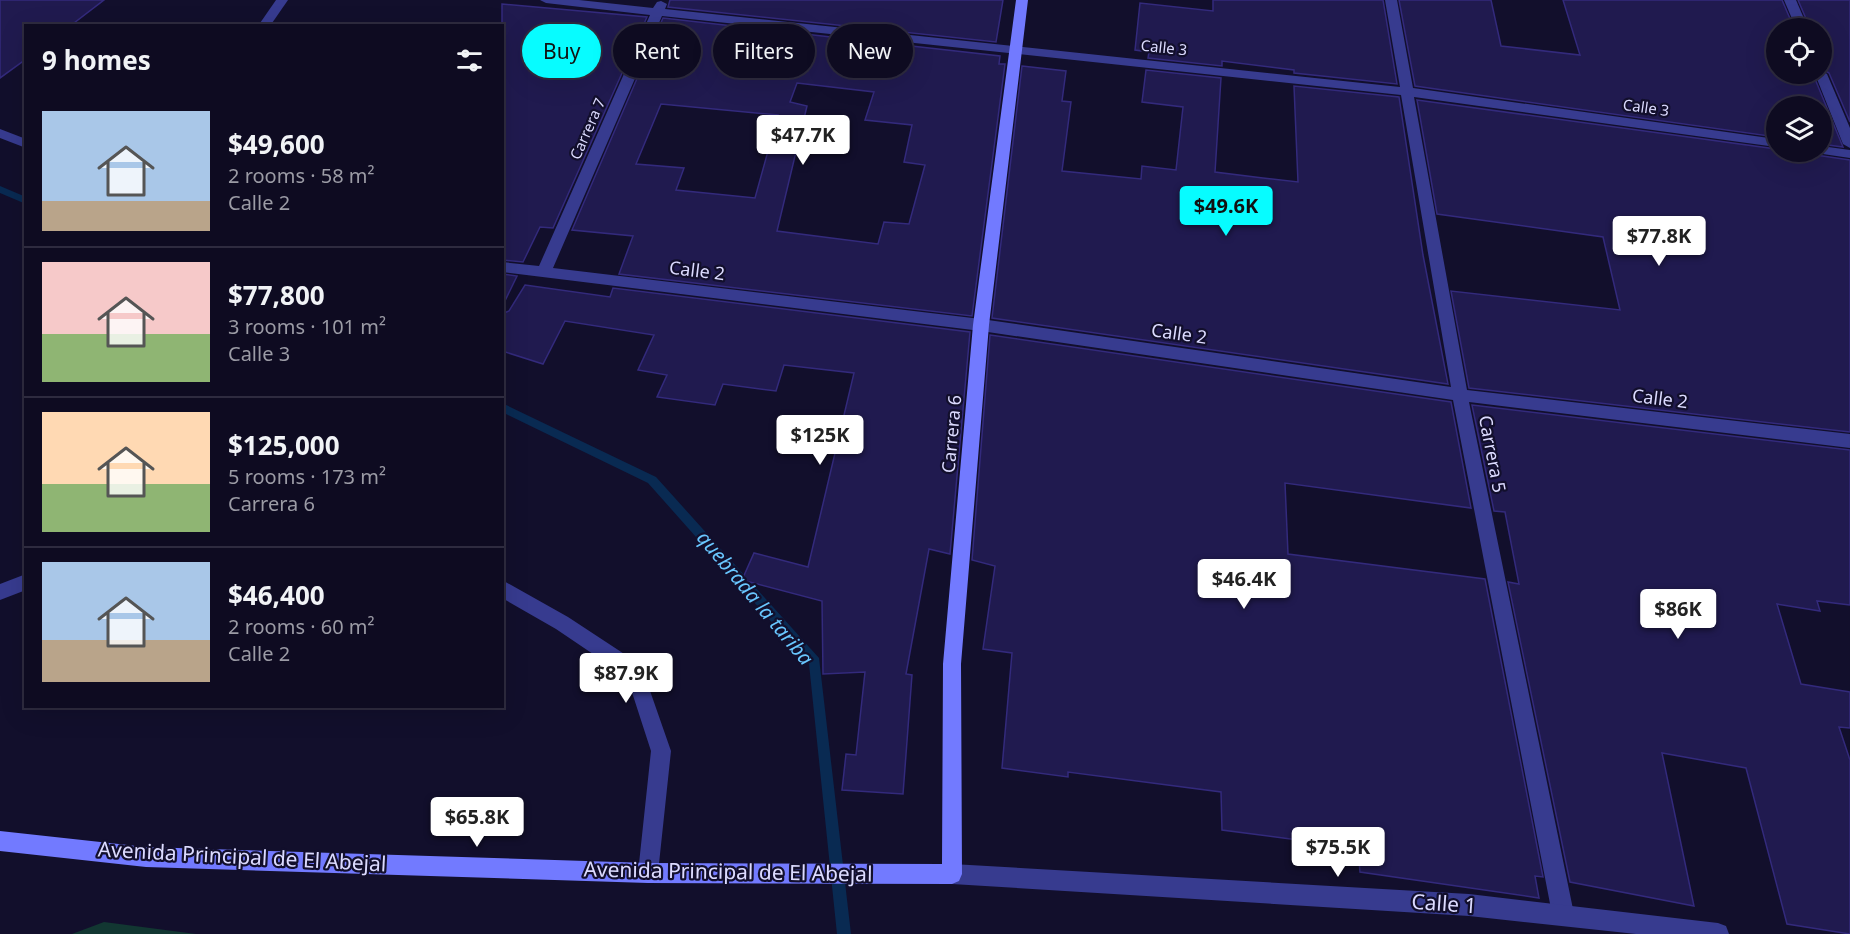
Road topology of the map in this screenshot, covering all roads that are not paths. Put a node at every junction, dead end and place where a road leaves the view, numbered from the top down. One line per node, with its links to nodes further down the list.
1 (282, 0): 8 (street)
2 (546, 0): 6 (street, Calle 3)
3 (1022, 0): 9 (main road, Carrera 6)
4 (1391, 0): 11 (street, Carrera 5)
5 (1790, 0): 7 (street)
6 (660, 6): 9 (street, Calle 3); 19 (street, Carrera 7)
7 (1798, 18)
8 (265, 24)
9 (1017, 48): 11 (street, Calle 3); 20 (main road, Carrera 6)
10 (1825, 84): 15 (street)
11 (1409, 92): 13 (street, Calle 3); 21 (street, Carrera 5)
12 (0, 133): 14 (street)
13 (1766, 142)
14 (24, 143)
15 (1850, 144)
16 (1832, 152): 17 (street)
17 (1850, 154)
18 (504, 267): 19 (street, Calle 2)
19 (544, 272): 20 (street, Calle 2)
20 (981, 325): 21 (street, Calle 2); 28 (main road, Carrera 6)
21 (1460, 395): 22 (street, Calle 2); 29 (street, Carrera 5)
22 (1850, 441)
23 (24, 583): 25 (street)
24 (504, 589): 27 (street)
25 (0, 592)
26 (0, 841): 27 (main road, Avenida Principal de El Abejal)
27 (648, 873): 28 (main road, Avenida Principal de El Abejal)
28 (952, 874): 29 (street, Calle 1)
29 (1563, 914): 30 (street, Calle 1)
30 (1718, 934)

